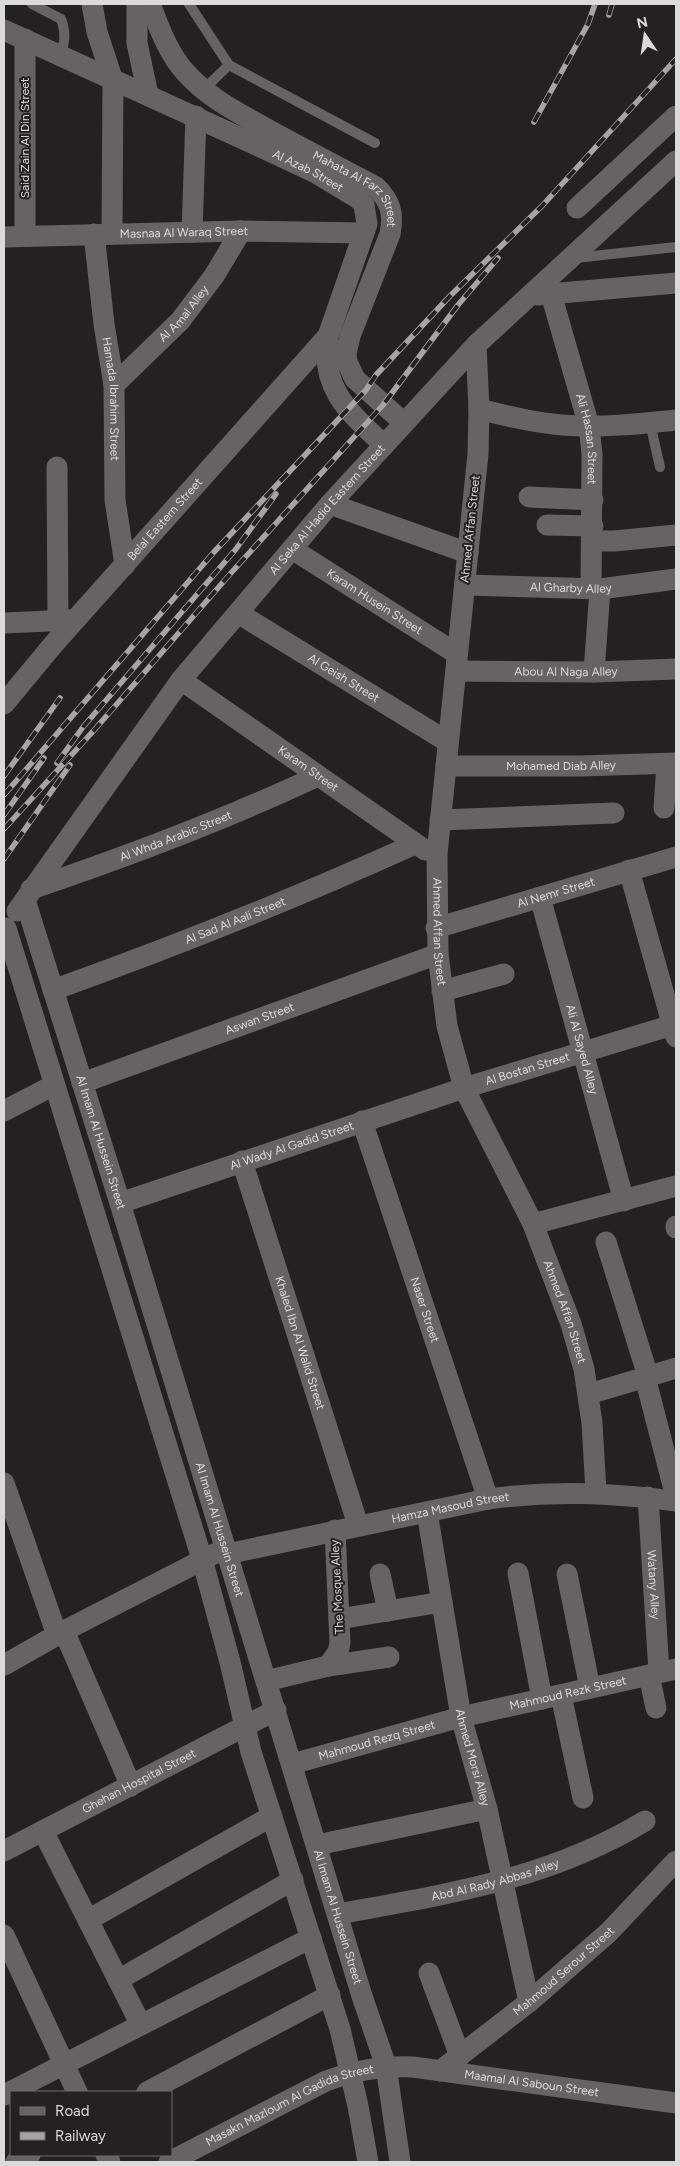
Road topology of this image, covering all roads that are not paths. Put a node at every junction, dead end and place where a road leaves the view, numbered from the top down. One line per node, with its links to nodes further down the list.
1 (32, 4): 8 (lane)
2 (92, 4): 10 (street)
3 (136, 4): 12 (street)
4 (150, 4): 11 (street, Mahata Al Farz Street)
5 (189, 4): 9 (lane)
6 (4, 30): 7 (street, Al Azab Street)
7 (25, 39): 8 (street, Al Azab Street); 22 (street, Said Zain Al Din Street)
8 (61, 54): 10 (street, Al Azab Street)
9 (229, 64): 11 (lane); 15 (lane)
10 (113, 81): 12 (street, Al Azab Street); 21 (street, Hamada Ibrahim Street)
11 (203, 90): 33 (street, Mahata Al Farz Street)
12 (148, 95): 13 (street, Al Azab Street)
13 (196, 116): 19 (street); 20 (street, Al Azab Street)
14 (676, 116): 17 (street)
15 (375, 143)
16 (676, 161): 24 (street, Al Seka Al Hadid Eastern Street)
17 (577, 208)
18 (241, 231): 19 (street, Masnaa Al Waraq Street); 20 (street, Masnaa Al Waraq Street); 30 (street, Al Amal Alley)
19 (192, 232): 21 (street, Masnaa Al Waraq Street)
20 (364, 233): 28 (street, Al Azab Street)
21 (103, 234): 22 (street, Masnaa Al Waraq Street); 30 (street, Hamada Ibrahim Street)
22 (14, 236)
23 (676, 247): 24 (lane)
24 (570, 258): 27 (street, Al Seka Al Hadid Eastern Street)
25 (676, 283): 26 (street)
26 (551, 294): 27 (street); 35 (street, Ali Hassan Street)
27 (527, 296): 29 (street, Al Seka Al Hadid Eastern Street)
28 (328, 336): 36 (street, Al Azab Street); 47 (street, Belal Eastern Street)
29 (476, 345): 31 (street, Ahmed Affan Street); 33 (street, Al Seka Al Hadid Eastern Street)
30 (114, 385): 47 (street, Hamada Ibrahim Street)
31 (479, 409): 35 (street); 46 (street, Ahmed Affan Street)
32 (676, 420): 34 (street)
33 (404, 423): 36 (street, Al Seka Al Hadid Eastern Street)
34 (650, 423): 35 (street); 37 (lane)
35 (589, 426): 40 (street, Ali Hassan Street)
36 (384, 445): 41 (street, Al Seka Al Hadid Eastern Street)
37 (660, 467)
38 (56, 468): 52 (street)
39 (529, 497): 40 (street)
40 (593, 500): 43 (street, Ali Hassan Street)
41 (330, 504): 45 (street, Al Seka Al Hadid Eastern Street); 46 (street)
42 (547, 526): 43 (street)
43 (593, 533): 44 (street); 50 (street, Ali Hassan Street)
44 (676, 535)
45 (292, 549): 51 (street, Al Seka Al Hadid Eastern Street); 54 (street, Karam Husein Street)
46 (468, 553): 49 (street, Ahmed Affan Street)
47 (124, 564): 52 (street, Belal Eastern Street)
48 (676, 579): 50 (street, Al Gharby Alley)
49 (464, 585): 50 (street, Al Gharby Alley); 54 (street, Ahmed Affan Street)
50 (596, 589): 56 (street, Ali Hassan Street)
51 (238, 613): 57 (street, Al Seka Al Hadid Eastern Street); 59 (street, Al Geish Street)
52 (66, 620): 53 (street); 58 (street, Belal Eastern Street)
53 (4, 623)
54 (457, 662): 56 (street, Abou Al Naga Alley); 59 (street, Ahmed Affan Street)
55 (676, 669): 56 (street, Abou Al Naga Alley)
56 (594, 672)
57 (181, 680): 62 (street, Karam Street); 70 (street, Al Seka Al Hadid Eastern Street)
58 (4, 704)
59 (448, 742): 61 (street, Ahmed Affan Street)
60 (672, 763): 61 (street, Mohamed Diab Alley); 63 (street)
61 (446, 766): 65 (street, Ahmed Affan Street)
62 (318, 776): 66 (street, Karam Street); 70 (street, Al Whda Arabic Street)
63 (664, 808)
64 (614, 813): 65 (street)
65 (440, 820): 67 (street, Ahmed Affan Street)
66 (415, 844): 67 (street, Karam Street); 76 (street, Al Sad Al Aali Street)
67 (437, 854): 72 (street, Ahmed Affan Street)
68 (676, 857): 69 (street, Al Nemr Street)
69 (629, 870): 71 (street, Al Nemr Street); 78 (street)
70 (28, 895): 73 (street, Al Seka Al Hadid Eastern Street); 76 (street, Al Imam Al Hussein Street)
71 (540, 897): 72 (street, Al Nemr Street); 79 (street, Ali Al Sayed Alley)
72 (436, 928): 74 (street, Ahmed Affan Street)
73 (5, 929): 81 (street)
74 (438, 954): 77 (street, Ahmed Affan Street); 80 (street, Aswan Street)
75 (504, 974): 77 (street)
76 (53, 990): 80 (street, Al Imam Al Hussein Street)
77 (442, 991): 82 (street, Ahmed Affan Street)
78 (675, 1029): 79 (street, Al Bostan Street)
79 (582, 1052): 82 (street, Al Bostan Street); 87 (street, Ali Al Sayed Alley)
80 (82, 1083): 88 (street, Al Imam Al Hussein Street)
81 (54, 1086): 83 (street); 104 (street)
82 (464, 1088): 84 (street, Al Wady Al Gadid Street); 89 (street, Ahmed Affan Street)
83 (4, 1111)
84 (362, 1121): 85 (street, Al Wady Al Gadid Street); 98 (street, Naser Street)
85 (242, 1162): 88 (street, Al Wady Al Gadid Street); 101 (street, Khaled Ibn Al Walid Street)
86 (676, 1186): 87 (street)
87 (624, 1201): 89 (street)
88 (120, 1203): 103 (street, Al Imam Al Hussein Street)
89 (533, 1224): 93 (street, Ahmed Affan Street)
90 (606, 1242): 92 (street)
91 (676, 1368): 92 (street)
92 (647, 1377): 93 (street); 97 (street)
93 (589, 1394): 95 (street, Ahmed Affan Street)
94 (4, 1483): 111 (street)
95 (596, 1492): 96 (street, Hamza Masoud Street); 98 (street, Hamza Masoud Street)
96 (648, 1497): 99 (street, Hamza Masoud Street); 115 (street, Watany Alley)
97 (676, 1497)
98 (488, 1499): 100 (street, Hamza Masoud Street)
99 (676, 1501)
100 (427, 1512): 101 (street, Hamza Masoud Street); 108 (street, Ahmed Morsi Alley)
101 (358, 1525): 102 (street, Hamza Masoud Street)
102 (335, 1530): 103 (street, Hamza Masoud Street); 110 (street, The Mosque Alley)
103 (226, 1551): 104 (street, Hamza Masoud Street); 116 (street, Al Imam Al Hussein Street)
104 (202, 1559): 111 (street, Hamza Masoud Street); 122 (street)
105 (518, 1573): 118 (street)
106 (380, 1574): 109 (street)
107 (567, 1574): 117 (street)
108 (442, 1602): 109 (street); 121 (street, Ahmed Morsi Alley)
109 (388, 1611): 110 (street)
110 (339, 1619): 114 (street, The Mosque Alley)
111 (60, 1633): 113 (street, Hamza Masoud Street); 124 (street)
112 (389, 1657): 114 (street)
113 (4, 1665)
114 (328, 1666): 116 (street)
115 (661, 1672): 117 (street, Mahmoud Rezk Street); 119 (street, Watany Alley)
116 (266, 1681): 120 (street, Al Imam Al Hussein Street)
117 (590, 1688): 118 (street, Mahmoud Rezk Street)
118 (551, 1697): 121 (street, Mahmoud Rezk Street); 125 (street)
119 (656, 1708)
120 (276, 1710): 122 (street, Ghehan Hospital Street); 123 (street, Al Imam Al Hussein Street)
121 (461, 1718): 123 (street, Mahmoud Rezq Street); 126 (street, Ahmed Morsi Alley)
122 (244, 1727): 124 (street, Ghehan Hospital Street); 127 (street)
123 (292, 1764): 131 (street, Al Imam Al Hussein Street)
124 (131, 1786): 129 (street, Ghehan Hospital Street)
125 (583, 1798)
126 (487, 1809): 131 (street); 134 (street, Ahmed Morsi Alley)
127 (272, 1816): 133 (street); 136 (street)
128 (645, 1821): 134 (street, Abd Al Rady Abbas Alley)
129 (43, 1831): 130 (street, Ghehan Hospital Street); 136 (street)
130 (6, 1844)
131 (317, 1844): 135 (street, Al Imam Al Hussein Street)
132 (676, 1861): 142 (street, Mahmoud Serour Street)
133 (293, 1880): 138 (street); 140 (street)
134 (502, 1882): 135 (street, Abd Al Rady Abbas Alley); 142 (street, Ahmed Morsi Alley)
135 (338, 1914): 146 (street, Al Imam Al Hussein Street)
136 (88, 1920): 140 (street)
137 (4, 1935): 145 (street)
138 (311, 1938): 141 (street); 143 (street)
139 (429, 1973): 144 (street)
140 (118, 1980): 143 (street)
141 (330, 1995): 147 (street); 151 (street)
142 (529, 2002): 144 (street, Mahmoud Serour Street)
143 (141, 2025): 145 (street)
144 (460, 2056): 148 (street, Mahmoud Serour Street)
145 (64, 2064): 149 (street); 150 (street)
146 (386, 2066): 147 (street, Masakn Mazloum Al Gadida Street); 148 (street, Maamal Al Saboun Street); 157 (street, Al Imam Al Hussein Street)
147 (351, 2071): 155 (street, Masakn Mazloum Al Gadida Street); 156 (street)
148 (440, 2071): 152 (street, Maamal Al Saboun Street)
149 (12, 2091)
150 (77, 2091)
151 (149, 2091)
152 (676, 2103)
153 (28, 2156): 154 (street)
154 (16, 2162)
155 (168, 2162)
156 (368, 2162)
157 (400, 2162)

